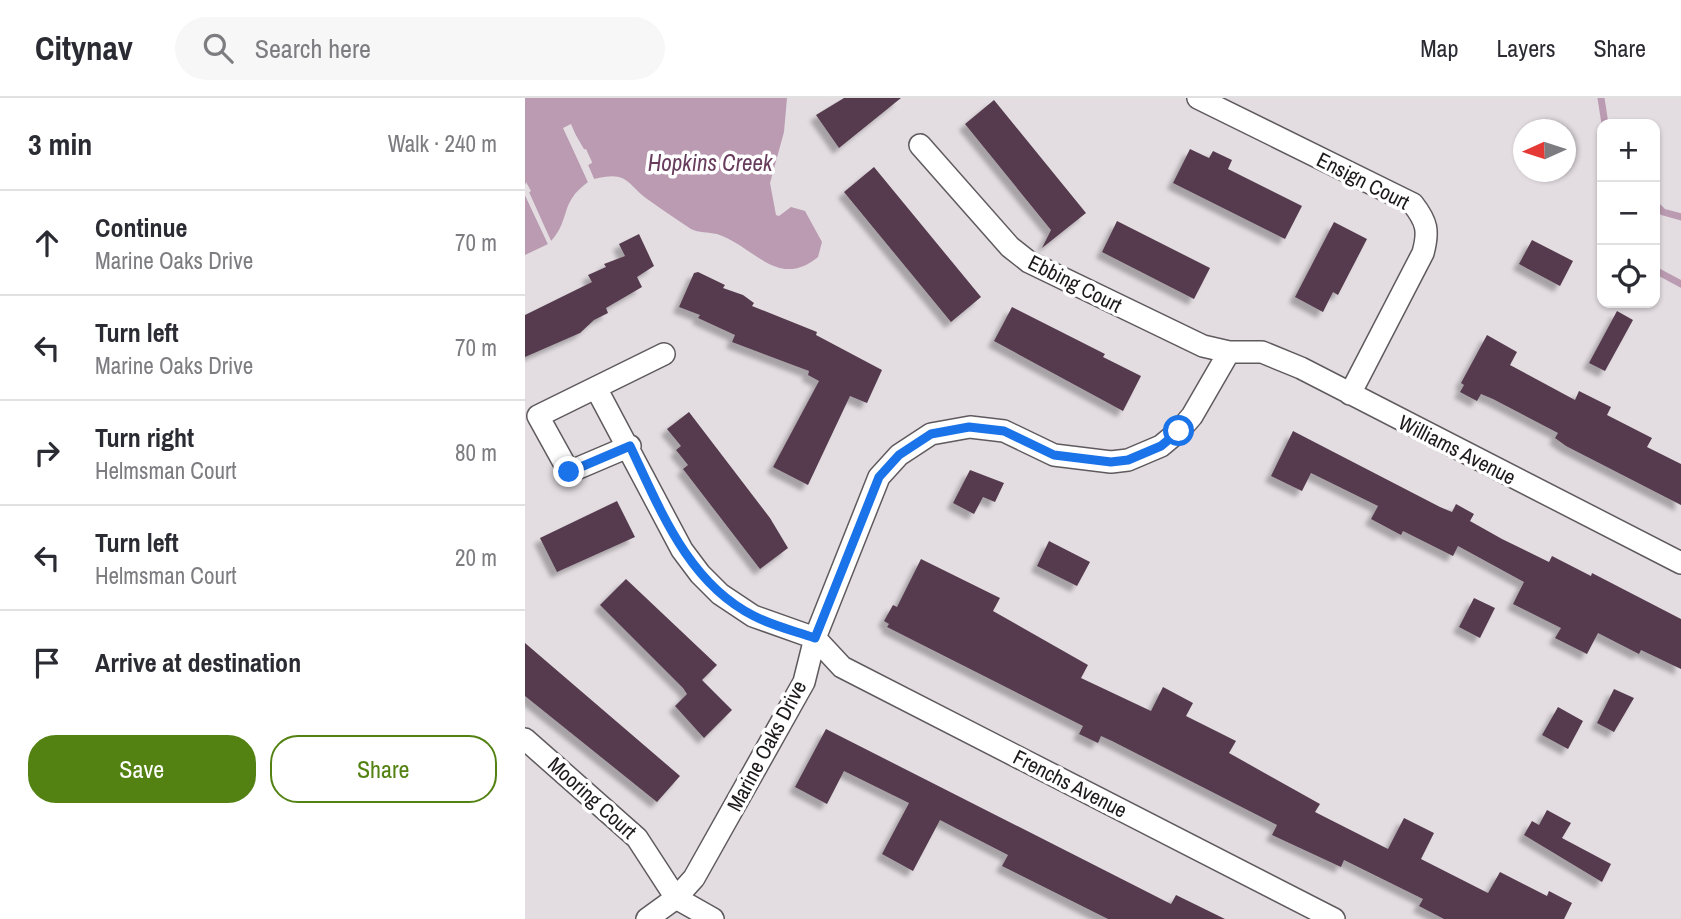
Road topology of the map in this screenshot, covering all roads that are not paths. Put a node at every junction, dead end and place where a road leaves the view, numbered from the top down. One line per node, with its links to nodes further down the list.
1 (1198, 98): 6 (street, Ensign Court)
2 (920, 145): 3 (street, Ebbing Court)
3 (1229, 352): 6 (street, Williams Avenue); 9 (street, Marine Oaks Drive)
4 (664, 354): 5 (street)
5 (596, 387): 7 (street); 7 (street)
6 (1350, 394): 8 (street, Williams Avenue)
7 (630, 446): 9 (street)
8 (1681, 563)
9 (815, 638): 11 (street, Marine Oaks Drive); 14 (street, Frenchs Avenue)
10 (525, 738): 11 (street, Mooring Court)
11 (676, 898): 12 (street, Marine Oaks Drive); 13 (street)
12 (647, 919)
13 (713, 919)
14 (1334, 919)

